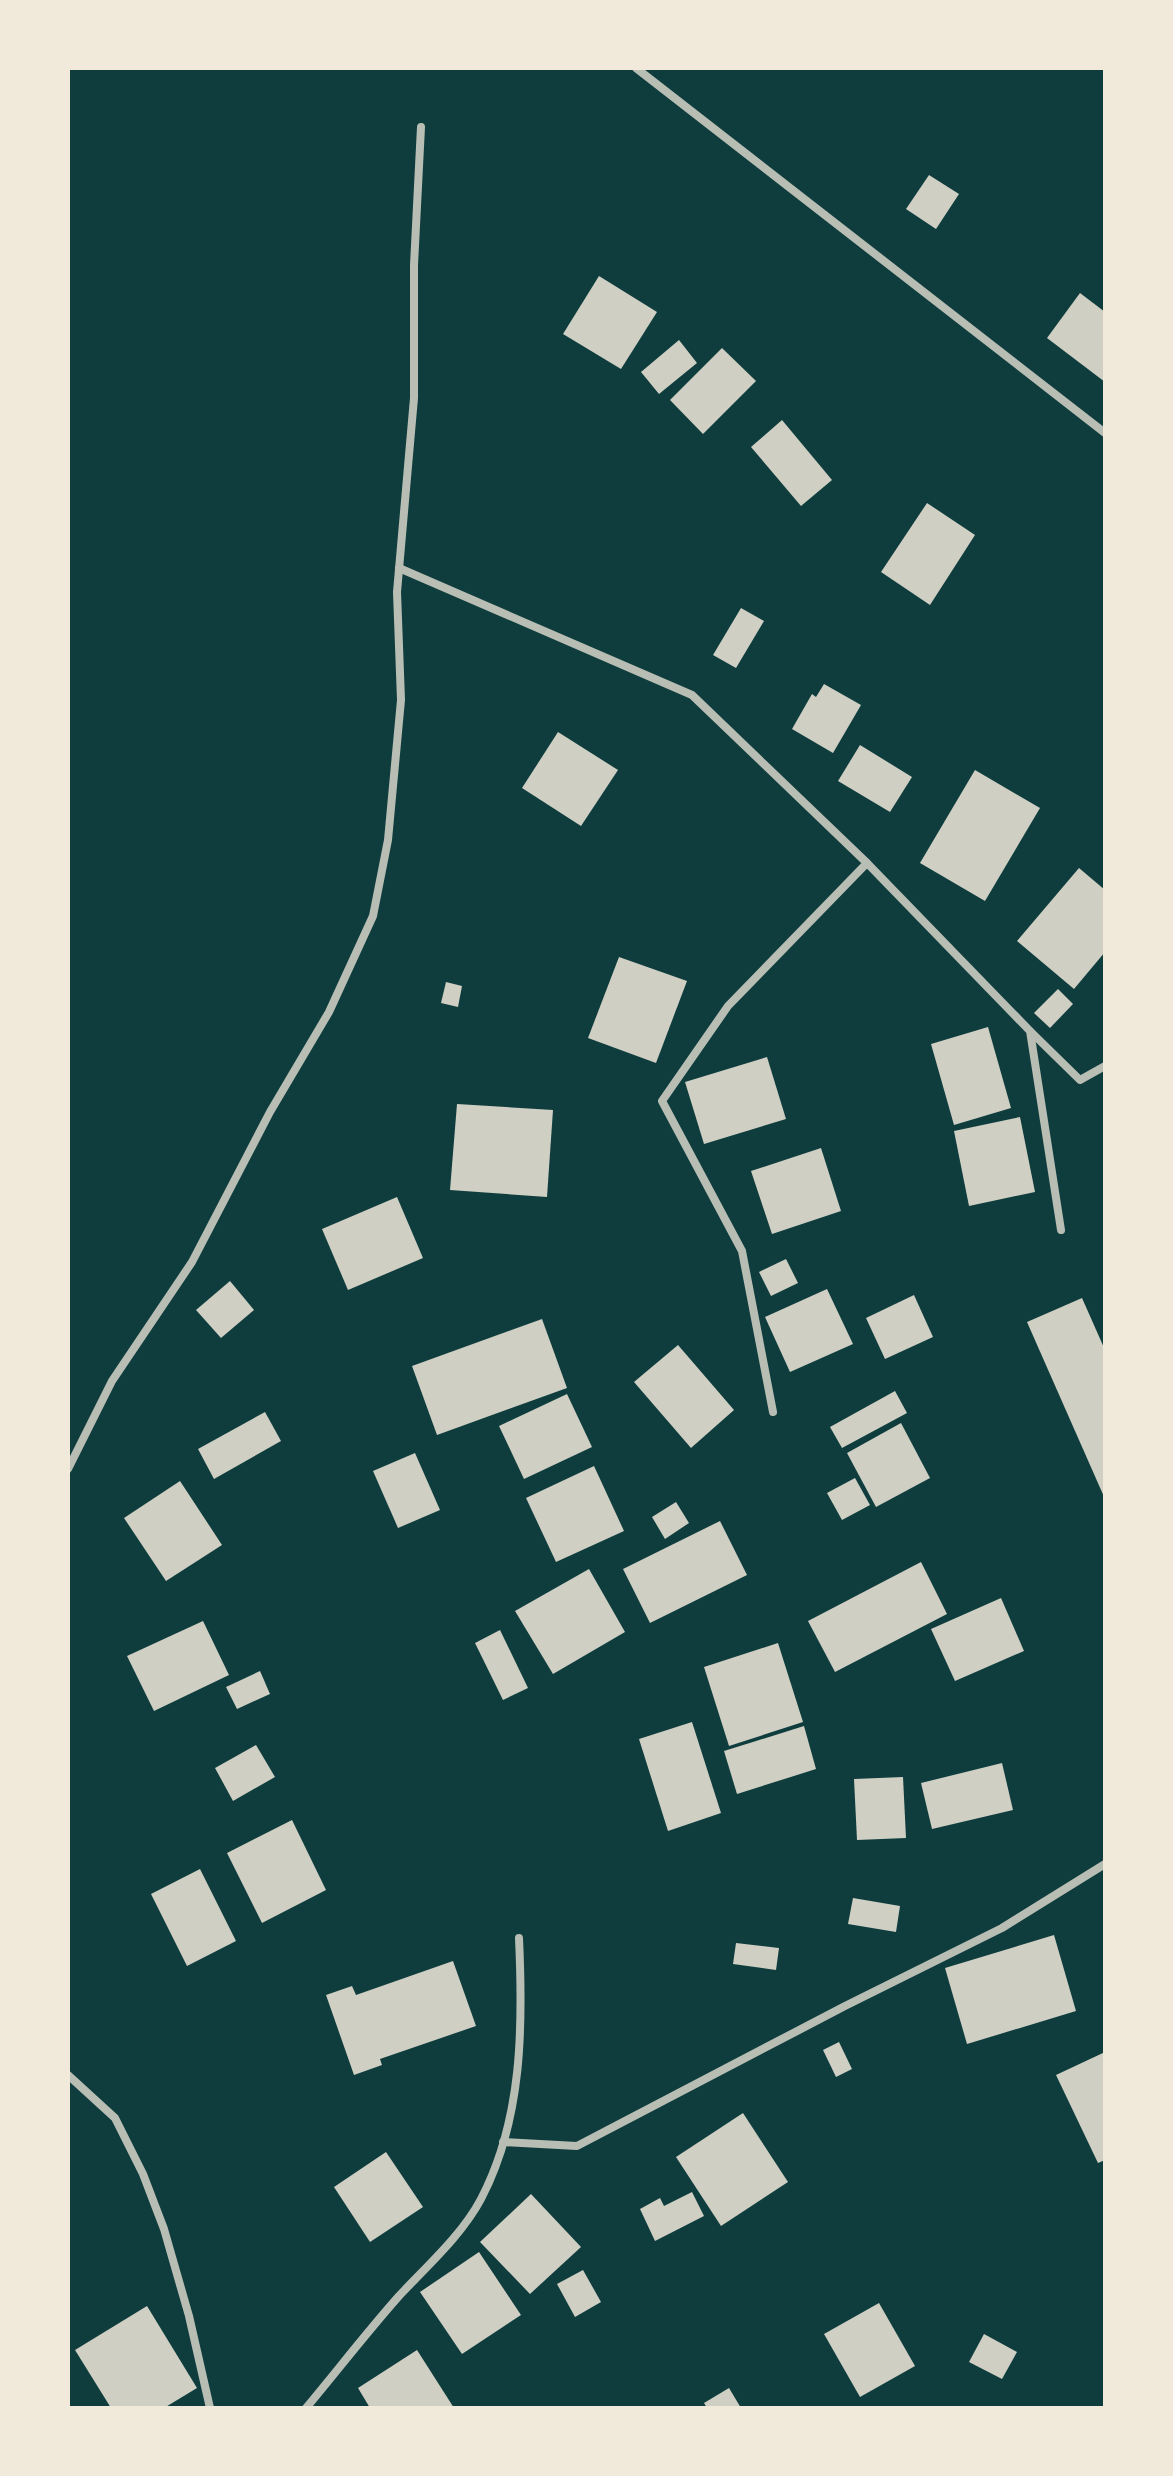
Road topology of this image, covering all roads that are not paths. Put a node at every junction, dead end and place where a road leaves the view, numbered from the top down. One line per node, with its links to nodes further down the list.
1 (636, 68): 3 (street)
2 (421, 127): 4 (street)
3 (1105, 433)
4 (399, 568): 5 (street); 10 (street)
5 (867, 863): 6 (street); 9 (street)
6 (1030, 1031): 7 (street); 8 (street)
7 (1105, 1066)
8 (1061, 1230)
9 (773, 1412)
10 (68, 1469)
11 (1105, 1864): 14 (street)
12 (519, 1938): 14 (street)
13 (68, 2075): 15 (street)
14 (503, 2142): 16 (street)
15 (210, 2408)
16 (306, 2408)

